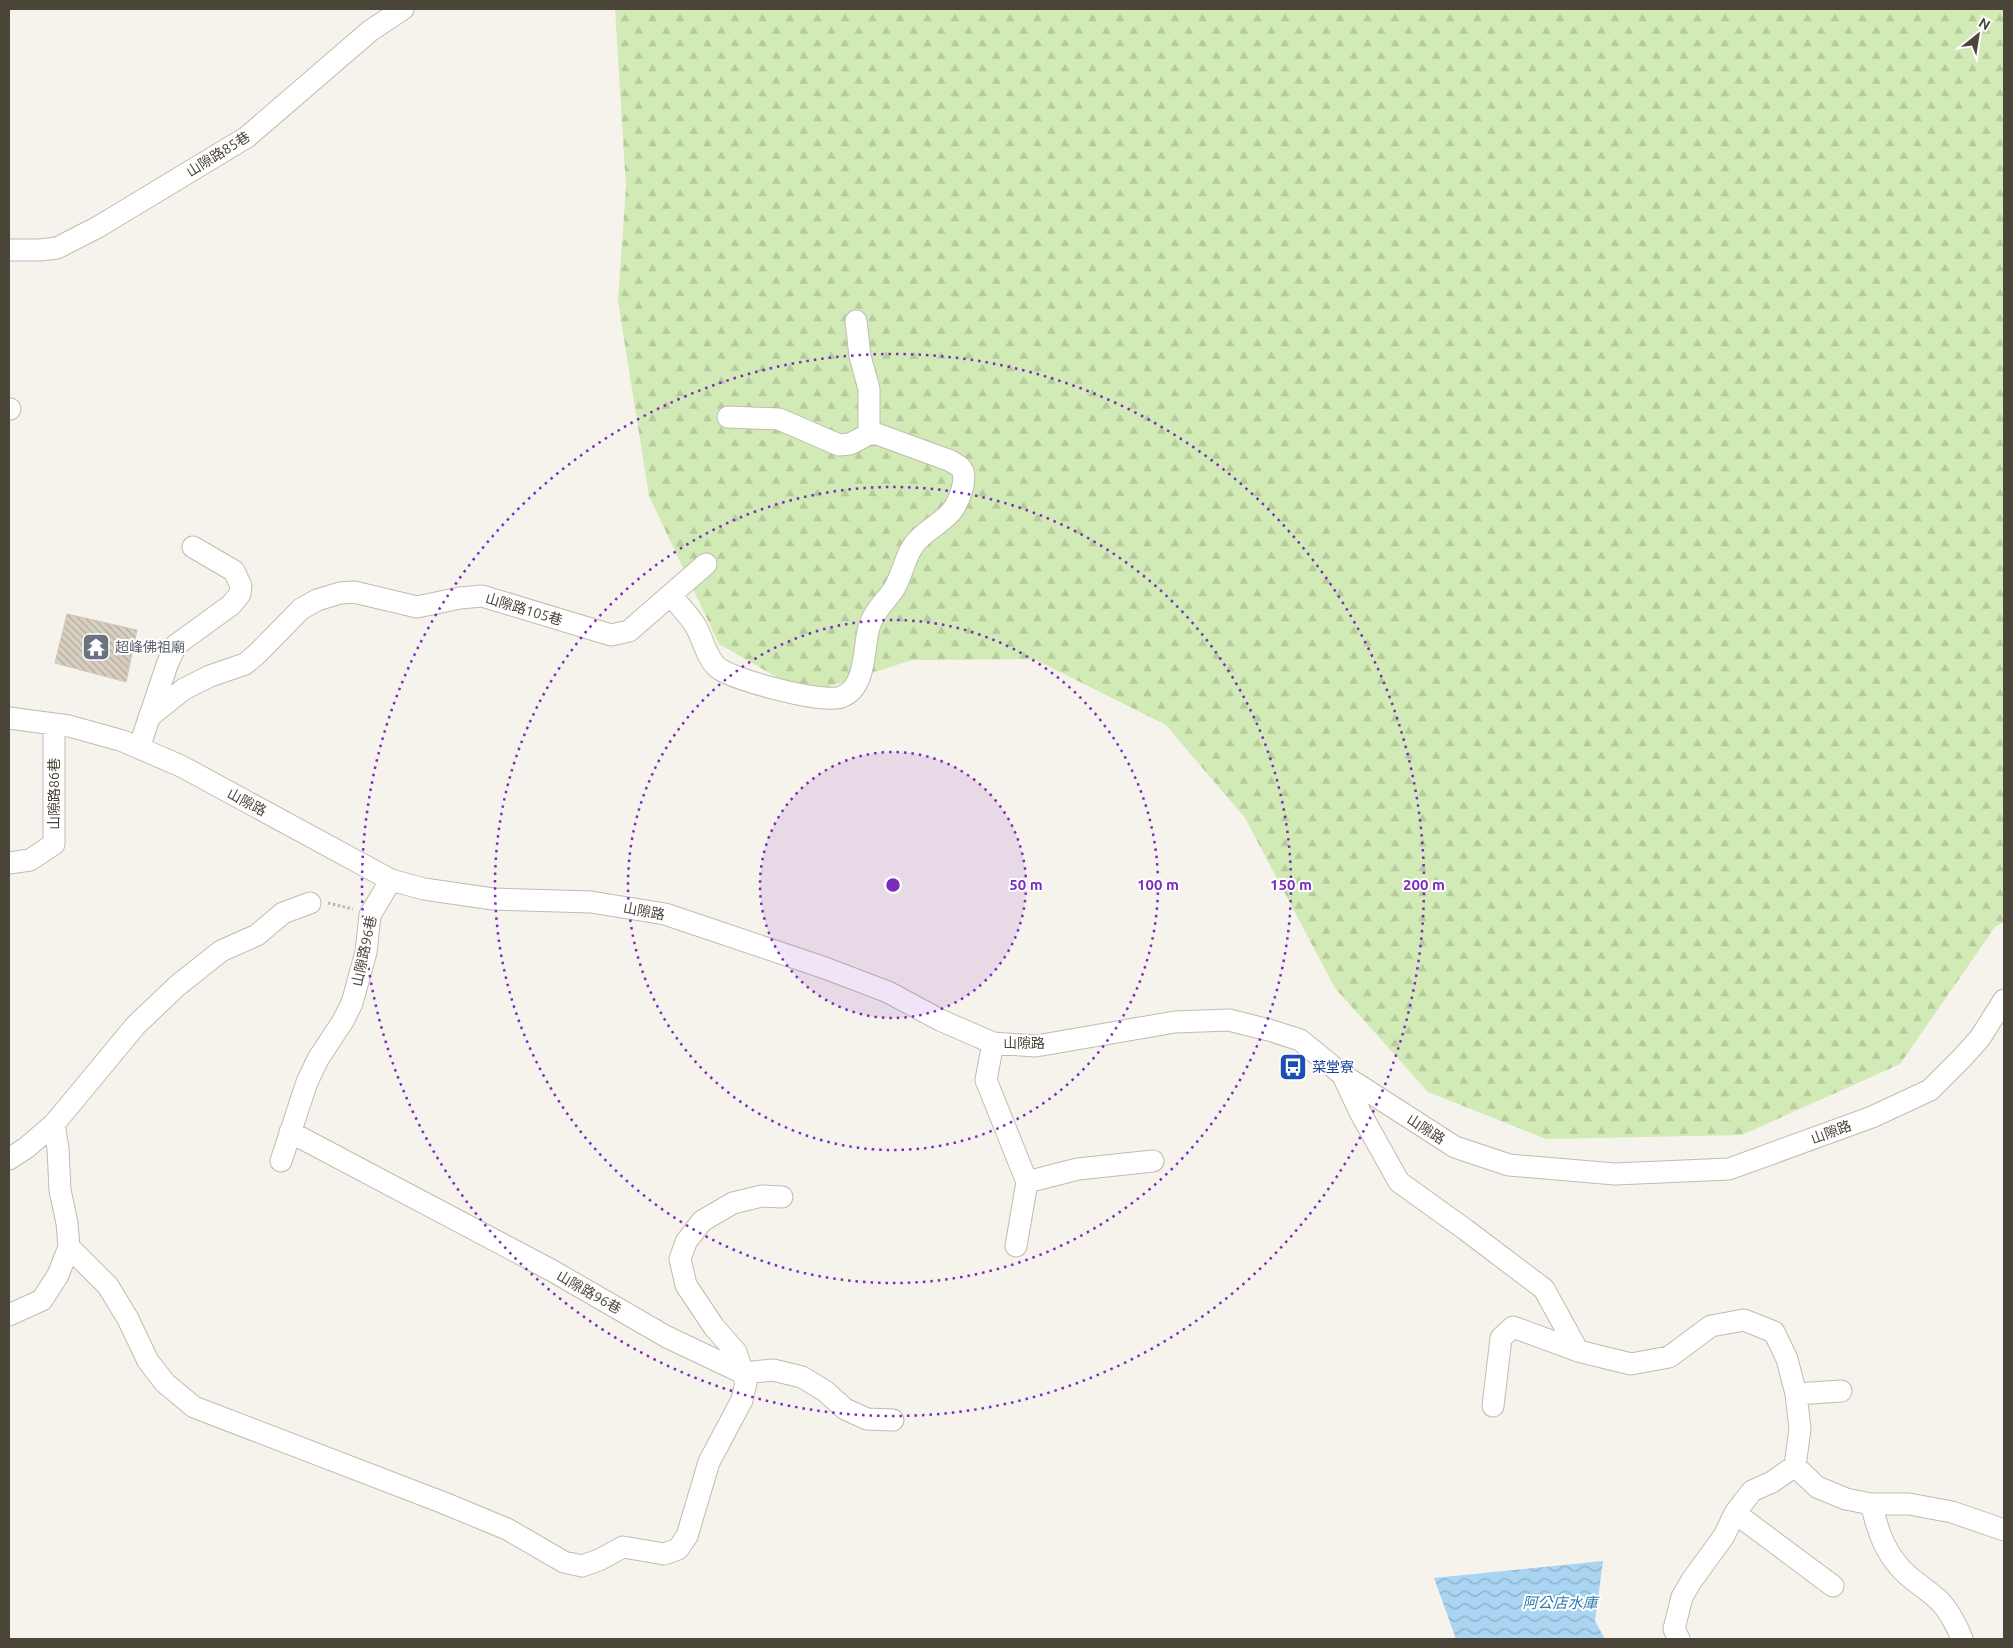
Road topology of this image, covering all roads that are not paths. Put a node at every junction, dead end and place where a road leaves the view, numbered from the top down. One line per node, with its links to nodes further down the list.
1 (403, 9): 2 (street, 山隙路85巷)
2 (9, 250)
3 (856, 321): 5 (street)
4 (728, 417): 5 (street)
5 (869, 434): 8 (street)
6 (193, 547): 9 (street)
7 (706, 564): 8 (street, 山隙路105巷)
8 (671, 596): 9 (street, 山隙路105巷)
9 (149, 717): 12 (street)
10 (9, 718): 11 (street, 山隙路)
11 (54, 724): 12 (street, 山隙路); 13 (street, 山隙路86巷)
12 (139, 748): 14 (street, 山隙路)
13 (9, 863)
14 (392, 880): 17 (street, 山隙路); 20 (street, 山隙路96巷)
15 (310, 904): 19 (street)
16 (2004, 1000): 18 (street, 山隙路)
17 (993, 1043): 18 (street, 山隙路); 24 (street)
18 (1343, 1076): 29 (street)
19 (54, 1124): 21 (street); 27 (street)
20 (290, 1132): 23 (street, 山隙路96巷); 30 (street, 山隙路96巷)
21 (9, 1159)
22 (1153, 1161): 24 (street)
23 (281, 1162)
24 (1027, 1182): 26 (street)
25 (782, 1197): 30 (street)
26 (1016, 1246)
27 (69, 1247): 28 (street); 30 (street)
28 (9, 1315)
29 (1578, 1351): 32 (street); 33 (street)
30 (743, 1373): 34 (street)
31 (1842, 1392): 32 (street)
32 (1796, 1394): 35 (street)
33 (1493, 1406)
34 (893, 1420)
35 (1795, 1466): 36 (street); 37 (street)
36 (1871, 1504): 38 (street); 41 (street)
37 (1735, 1513): 39 (street); 40 (street)
38 (2004, 1530)
39 (1833, 1586)
40 (1679, 1639)
41 (1962, 1639)

